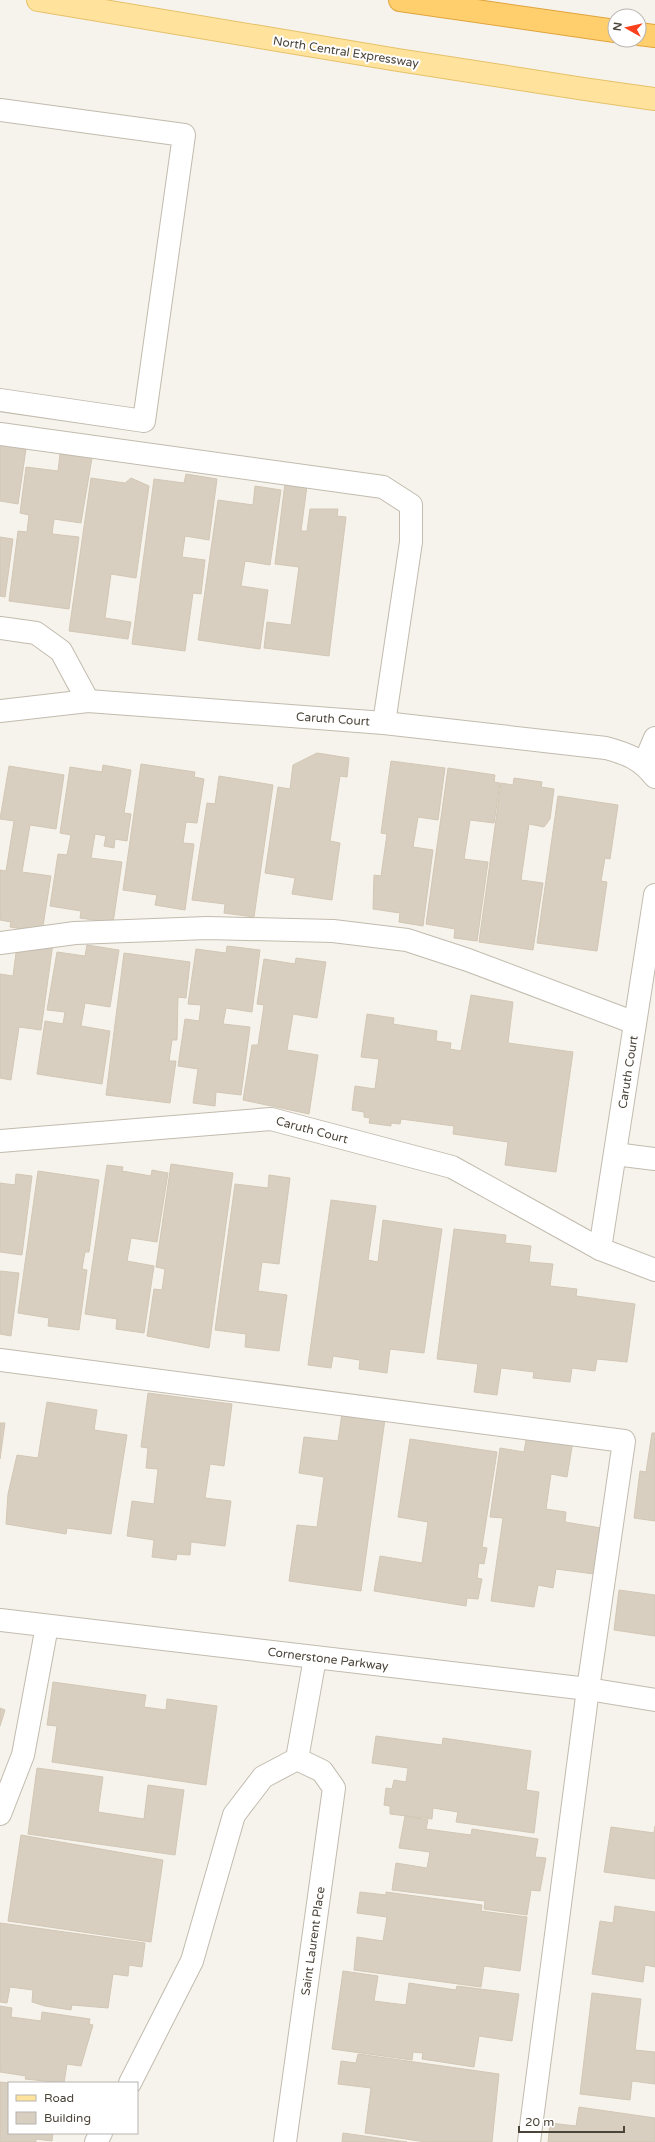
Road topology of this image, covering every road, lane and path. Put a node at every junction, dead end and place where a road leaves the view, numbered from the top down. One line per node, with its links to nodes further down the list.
1 (38, 0): 4 (main road, North Central Expressway)
2 (400, 0): 3 (highway)
3 (607, 30)
4 (655, 98)
5 (0, 110): 6 (street)
6 (0, 400)
7 (0, 434): 11 (street)
8 (0, 628): 9 (street)
9 (88, 701): 10 (street, Caruth Court); 11 (street, Caruth Court)
10 (0, 711)
11 (384, 723): 13 (street, Caruth Court)
12 (655, 738): 13 (street)
13 (650, 771)
14 (655, 895): 16 (street, Caruth Court)
15 (0, 943): 16 (street)
16 (635, 1023): 18 (street, Caruth Court)
17 (0, 1141): 20 (street, Caruth Court)
18 (615, 1154): 19 (street); 20 (street, Caruth Court)
19 (655, 1159)
20 (600, 1249): 21 (street, Caruth Court)
21 (655, 1270)
22 (0, 1360): 26 (street)
23 (0, 1620): 24 (street, Cornerstone Parkway)
24 (47, 1626): 25 (street, Cornerstone Parkway); 29 (street)
25 (315, 1658): 26 (street, Cornerstone Parkway); 28 (street)
26 (588, 1689): 27 (street, Cornerstone Parkway); 32 (street)
27 (655, 1700)
28 (297, 1759): 30 (street); 31 (street, Saint Laurent Place)
29 (0, 1814)
30 (131, 2082)
31 (285, 2142)
32 (528, 2142)

